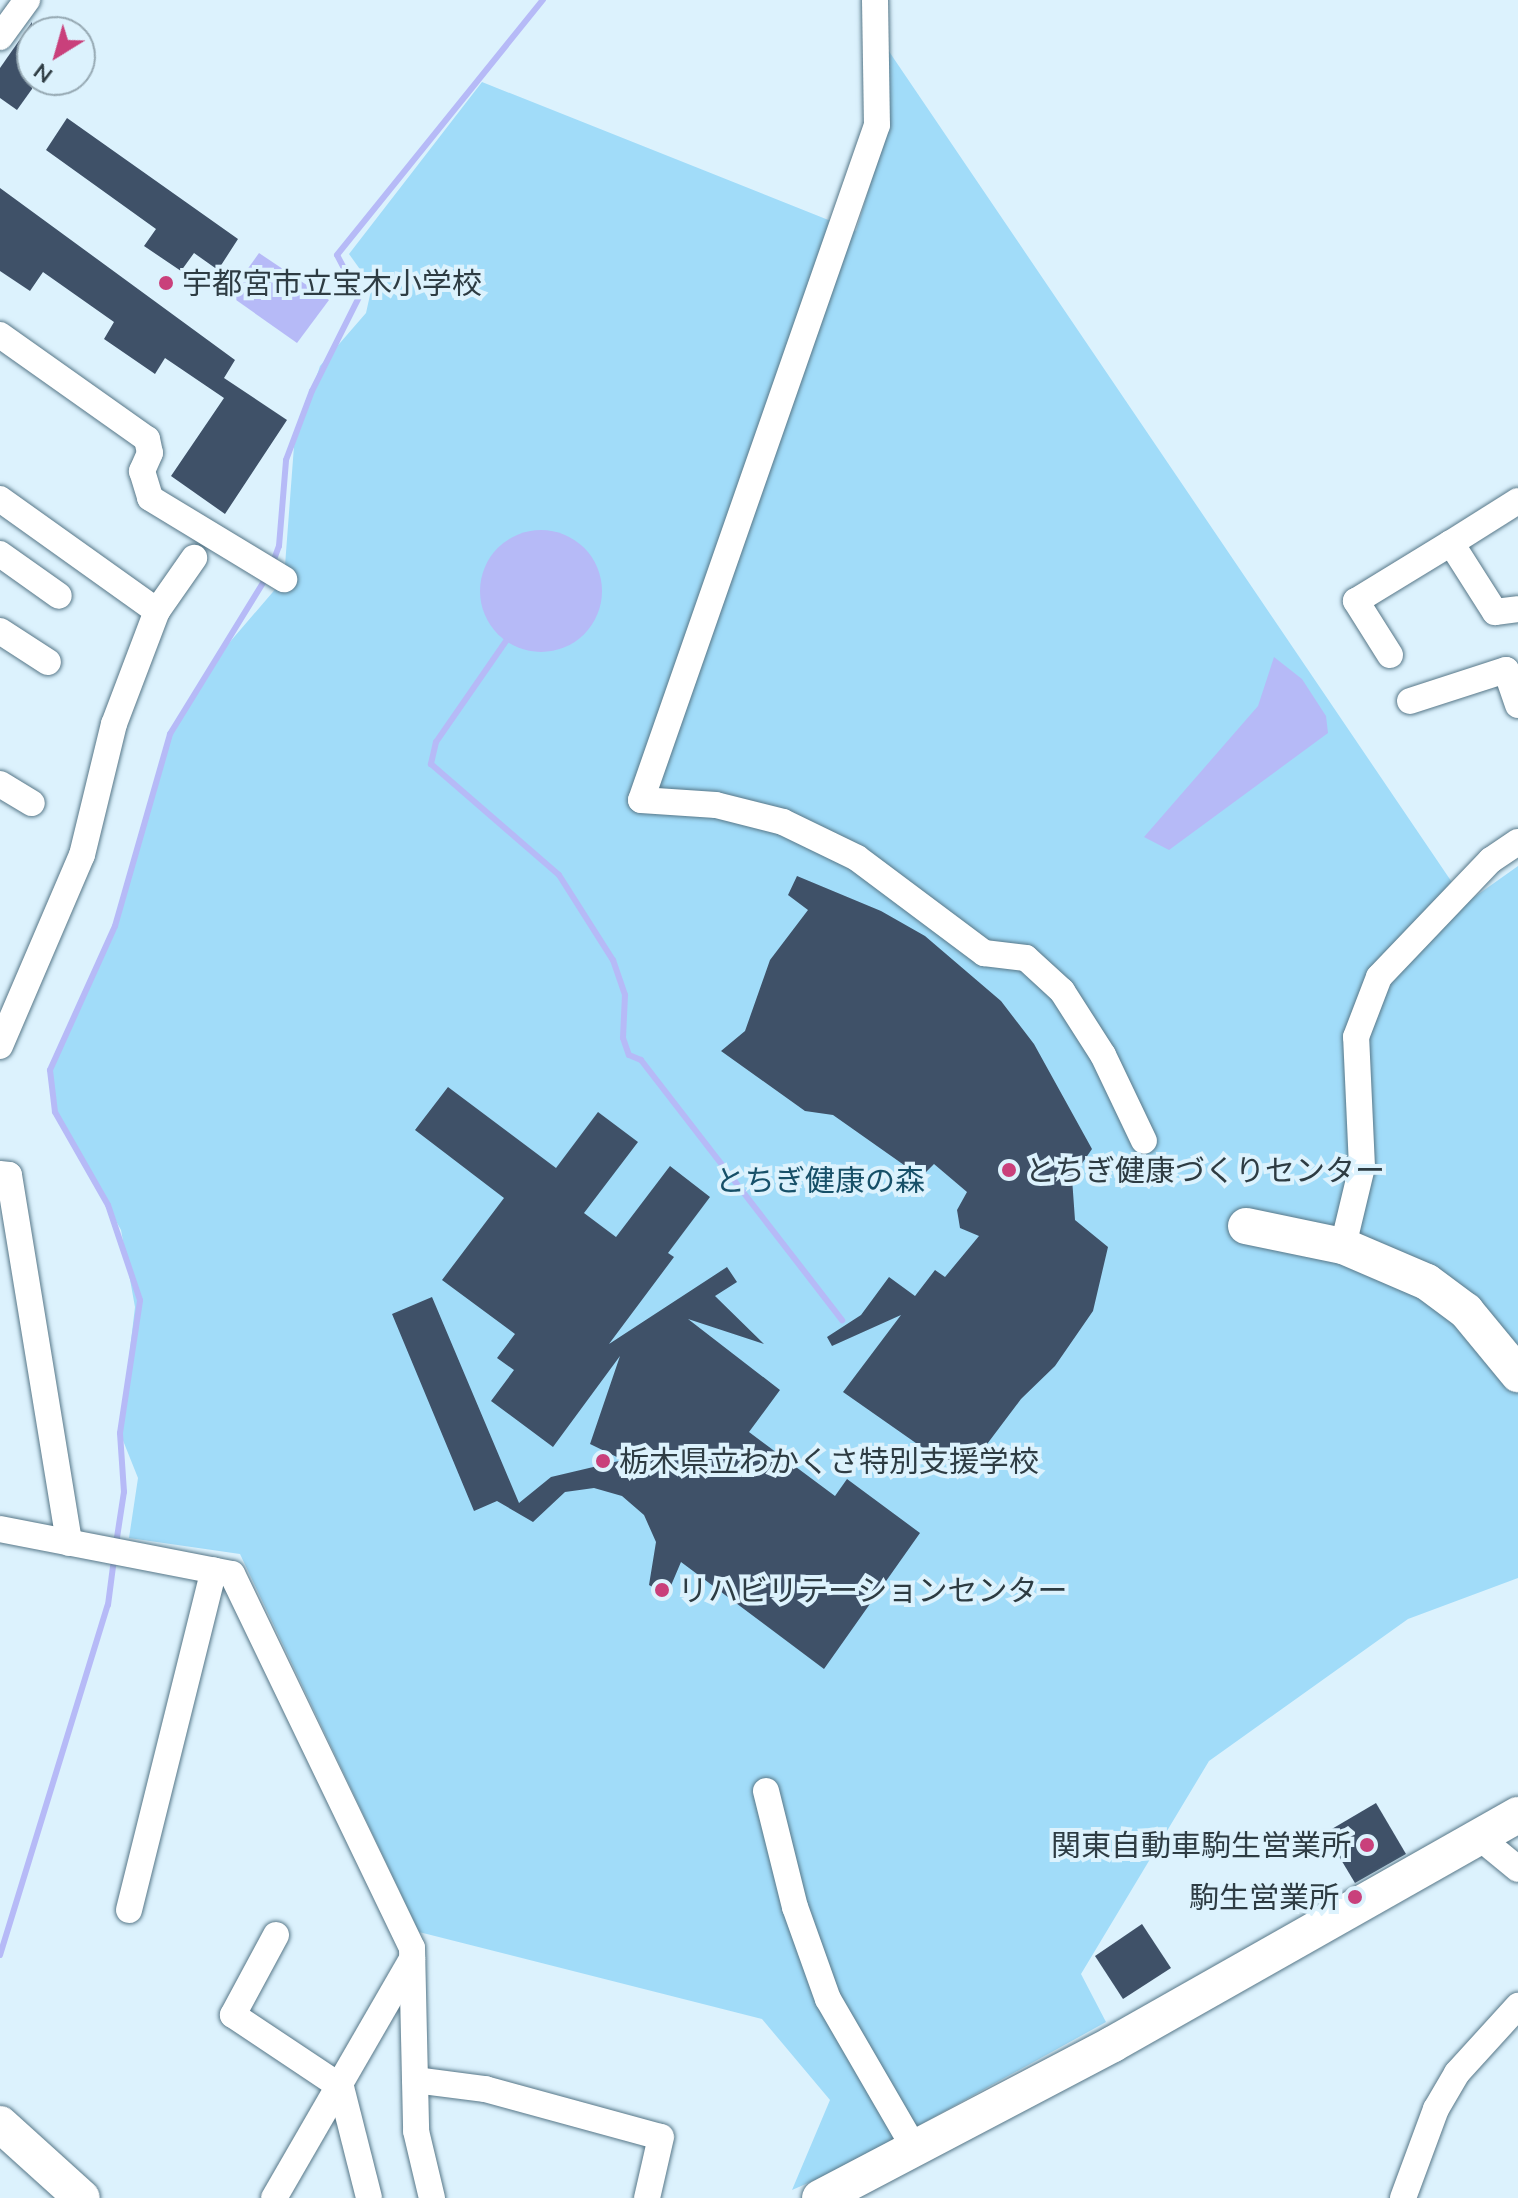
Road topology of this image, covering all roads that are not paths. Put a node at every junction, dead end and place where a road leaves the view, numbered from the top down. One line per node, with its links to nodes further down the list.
1 (27, 0): 3 (street)
2 (875, 0): 23 (street)
3 (0, 37)
4 (0, 335): 10 (street)
5 (0, 499): 13 (street)
6 (1518, 501): 7 (street)
7 (1451, 543): 12 (street); 15 (street)
8 (0, 554): 11 (street)
9 (194, 558): 13 (street)
10 (284, 579)
11 (59, 596)
12 (1518, 609)
13 (157, 611): 22 (street)
14 (0, 631): 16 (street)
15 (1390, 655)
16 (48, 662)
17 (1410, 701): 18 (street)
18 (1518, 705)
19 (0, 784): 20 (street)
20 (32, 803)
21 (1518, 842): 26 (street)
22 (0, 1046)
23 (1144, 1141)
24 (0, 1174): 29 (street)
25 (1246, 1226): 26 (street)
26 (1343, 1246): 27 (street)
27 (1518, 1374)
28 (0, 1529): 29 (street)
29 (69, 1543): 30 (street)
30 (214, 1570): 35 (street); 37 (street)
31 (766, 1791): 42 (street)
32 (1518, 1815): 33 (street)
33 (1479, 1837): 34 (street); 42 (street)
34 (1518, 1869)
35 (129, 1910)
36 (276, 1935): 40 (street)
37 (412, 1959): 39 (street); 40 (street)
38 (1518, 2006): 49 (street)
39 (415, 2080): 46 (street); 47 (street)
40 (341, 2087): 44 (street); 45 (street)
41 (0, 2124): 43 (street)
42 (915, 2149): 48 (street)
43 (82, 2198)
44 (274, 2198)
45 (369, 2198)
46 (432, 2198)
47 (647, 2198)
48 (820, 2198)
49 (1403, 2198)

